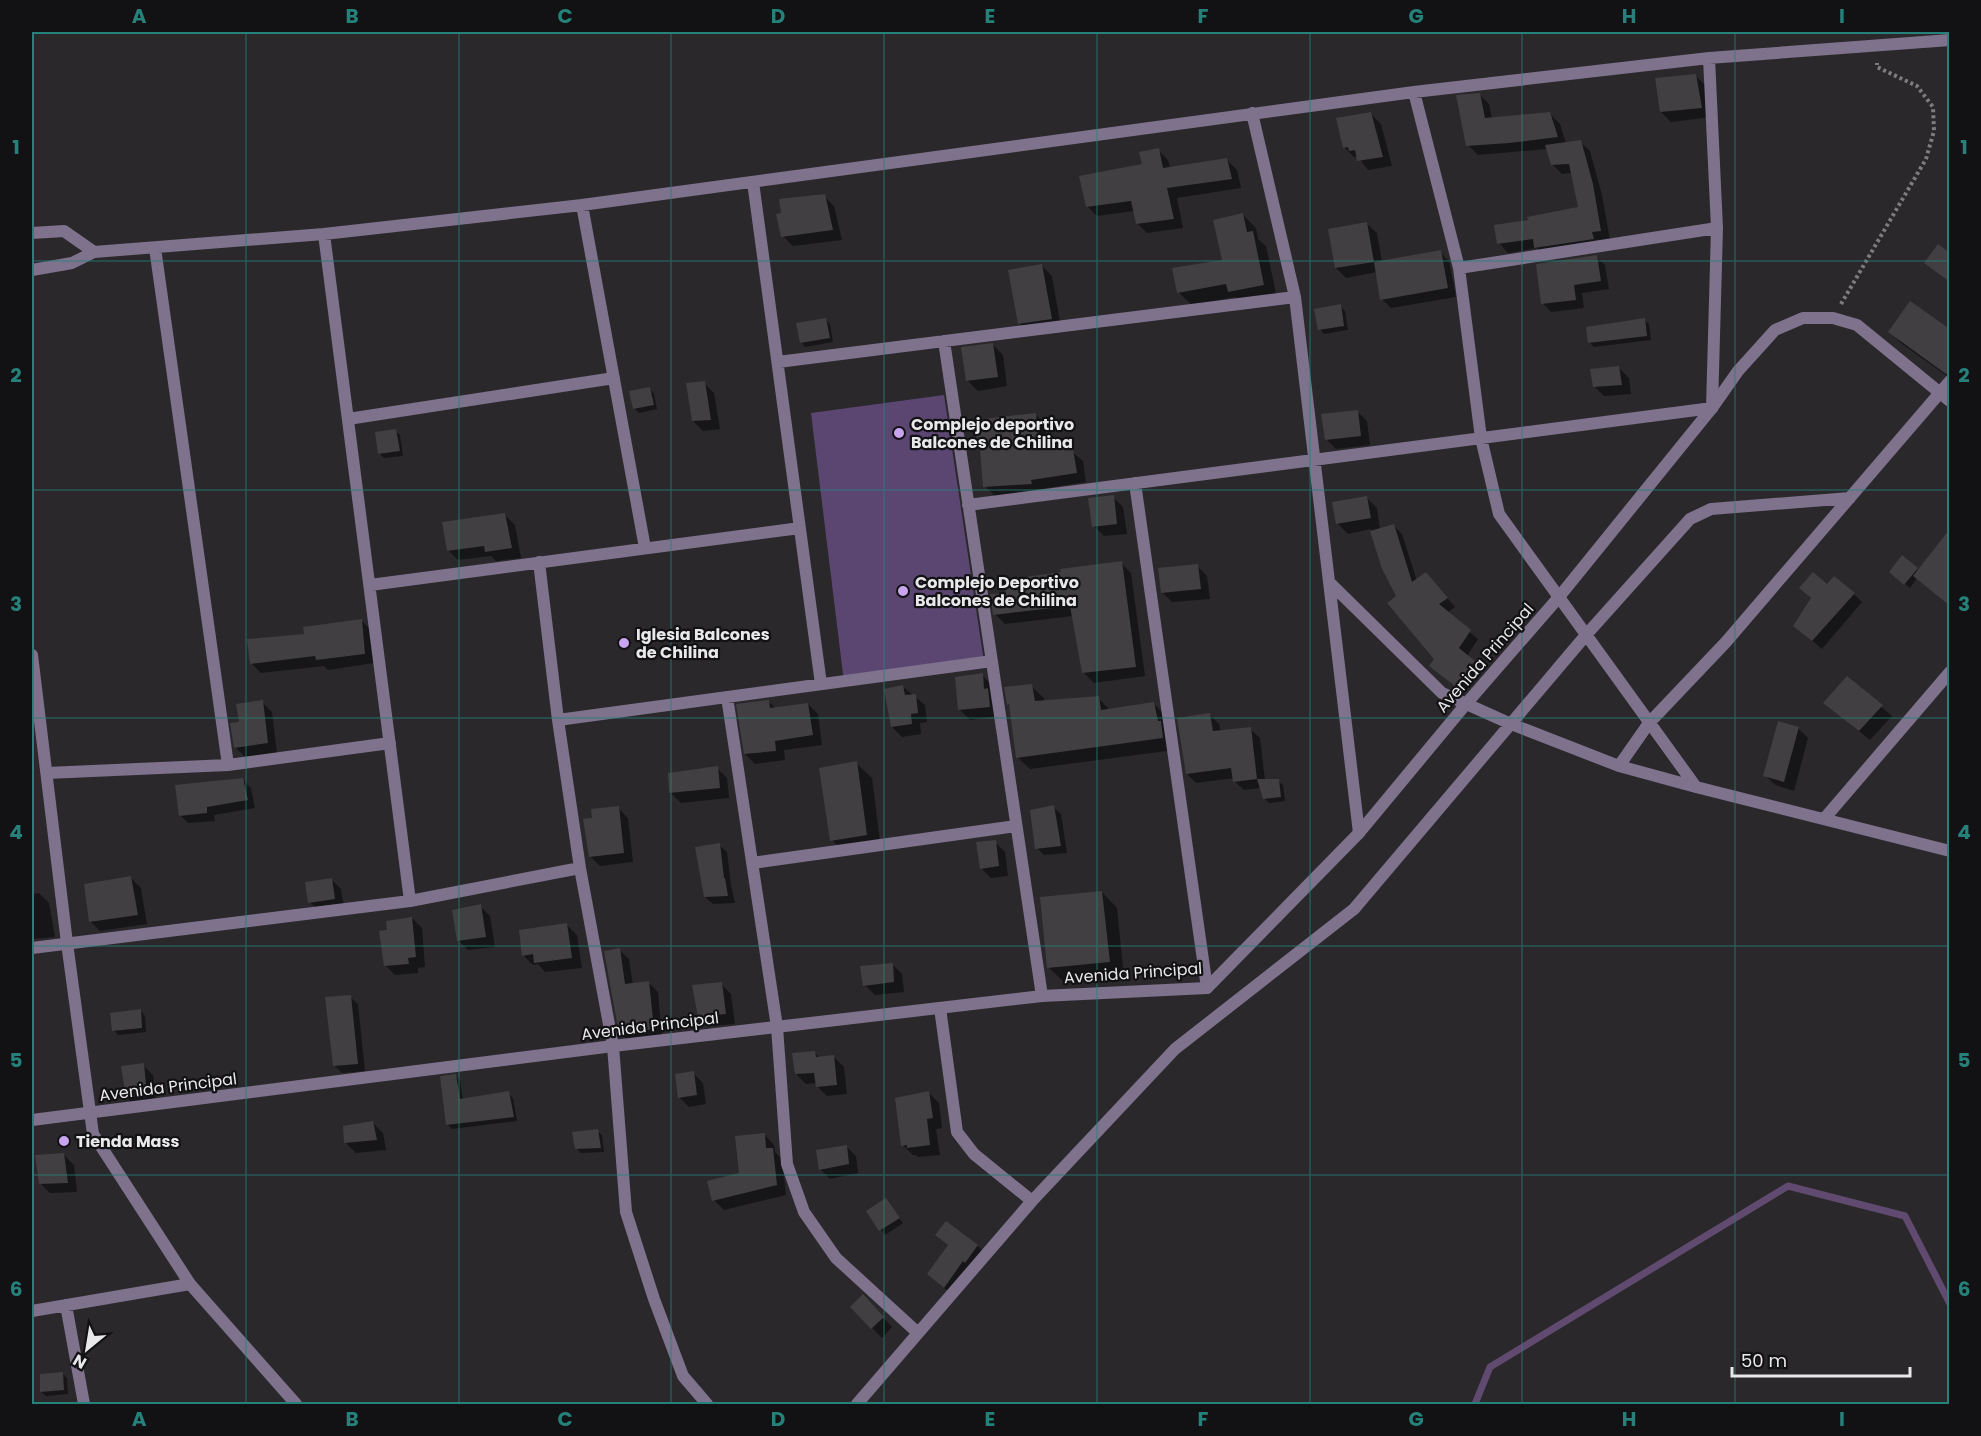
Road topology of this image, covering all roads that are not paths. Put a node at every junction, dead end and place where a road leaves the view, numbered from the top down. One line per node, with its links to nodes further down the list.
1 (1950, 40): 2 (street)
2 (1709, 58): 3 (street); 7 (street)
3 (1414, 92): 4 (street); 12 (street)
4 (1252, 113): 5 (street); 14 (street)
5 (753, 182): 6 (street); 16 (street)
6 (582, 205): 9 (street); 17 (street)
7 (1717, 228): 12 (street); 20 (street)
8 (32, 232): 11 (street)
9 (324, 234): 10 (street); 21 (street)
10 (155, 248): 11 (street); 44 (street)
11 (94, 252): 13 (street)
12 (1459, 268): 22 (street)
13 (32, 270)
14 (1295, 297): 15 (street); 23 (street)
15 (944, 341): 16 (street); 26 (street)
16 (778, 362): 27 (street)
17 (614, 378): 21 (street); 28 (street)
18 (1950, 381): 19 (street)
19 (1945, 397): 20 (street, Avenida Principal); 25 (street)
20 (1712, 408): 22 (street); 32 (street, Avenida Principal)
21 (348, 419): 31 (street)
22 (1482, 438): 23 (street); 32 (street)
23 (1314, 460): 24 (street); 30 (street)
24 (1135, 483): 26 (street); 57 (street)
25 (1850, 498): 33 (street); 42 (street)
26 (968, 505): 35 (street)
27 (800, 528): 28 (street); 37 (street)
28 (645, 548): 29 (street)
29 (539, 562): 31 (street); 40 (street)
30 (1329, 582): 39 (street); 50 (street)
31 (370, 585): 43 (street)
32 (1559, 597): 33 (street); 39 (street, Avenida Principal)
33 (1586, 635): 41 (street); 42 (street)
34 (32, 656): 46 (street)
35 (992, 662): 37 (street); 49 (street)
36 (1947, 679): 48 (street)
37 (821, 684): 38 (street)
38 (727, 697): 40 (street); 52 (street)
39 (1466, 704): 41 (street); 50 (street, Avenida Principal)
40 (558, 720): 53 (street)
41 (1511, 723): 45 (street); 64 (street)
42 (1649, 723): 45 (street); 47 (street)
43 (390, 743): 44 (street); 54 (street)
44 (228, 765): 46 (street)
45 (1619, 766): 47 (street)
46 (47, 773): 55 (street)
47 (1695, 787): 48 (street)
48 (1824, 819): 51 (street)
49 (1016, 826): 52 (street); 58 (street)
50 (1359, 833): 57 (street, Avenida Principal)
51 (1950, 851)
52 (752, 863): 60 (street)
53 (580, 868): 54 (street); 61 (street)
54 (411, 901): 55 (street)
55 (67, 944): 56 (street); 62 (street)
56 (32, 948)
57 (1208, 988): 58 (street, Avenida Principal)
58 (1042, 996): 59 (street, Avenida Principal)
59 (940, 1008): 60 (street, Avenida Principal); 64 (street)
60 (777, 1027): 61 (street, Avenida Principal); 68 (street)
61 (613, 1046): 62 (street, Avenida Principal); 71 (street)
62 (91, 1113): 63 (street, Avenida Principal); 65 (street)
63 (32, 1120)
64 (1032, 1201): 68 (street)
65 (190, 1284): 66 (street); 70 (street)
66 (66, 1305): 67 (street); 69 (street)
67 (32, 1311)
68 (918, 1333): 72 (street)
69 (84, 1404)
70 (296, 1404)
71 (707, 1404)
72 (857, 1404)

